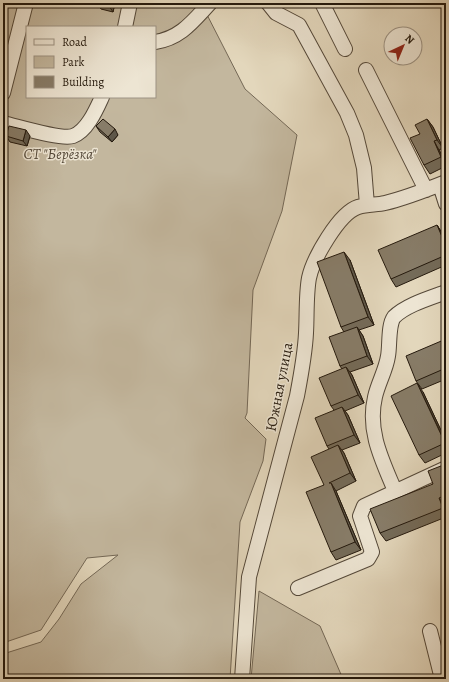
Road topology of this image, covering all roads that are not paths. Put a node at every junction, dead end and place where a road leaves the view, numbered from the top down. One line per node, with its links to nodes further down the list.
1 (26, 3): 10 (street)
2 (130, 3): 6 (street)
3 (210, 3): 7 (street)
4 (268, 3): 16 (street)
5 (322, 3): 8 (street)
6 (125, 26)
7 (156, 42)
8 (345, 49)
9 (366, 70): 14 (street)
10 (3, 93)
11 (101, 98): 12 (street)
12 (3, 125)
13 (443, 183): 14 (street, Южная улица); 15 (street)
14 (426, 190): 16 (street, Южная улица)
15 (446, 204)
16 (367, 205): 22 (street, Южная улица)
17 (446, 292): 19 (street)
18 (446, 468): 19 (street)
19 (395, 491): 20 (street)
20 (298, 588)
21 (430, 631): 23 (street)
22 (242, 679)
23 (442, 679)

